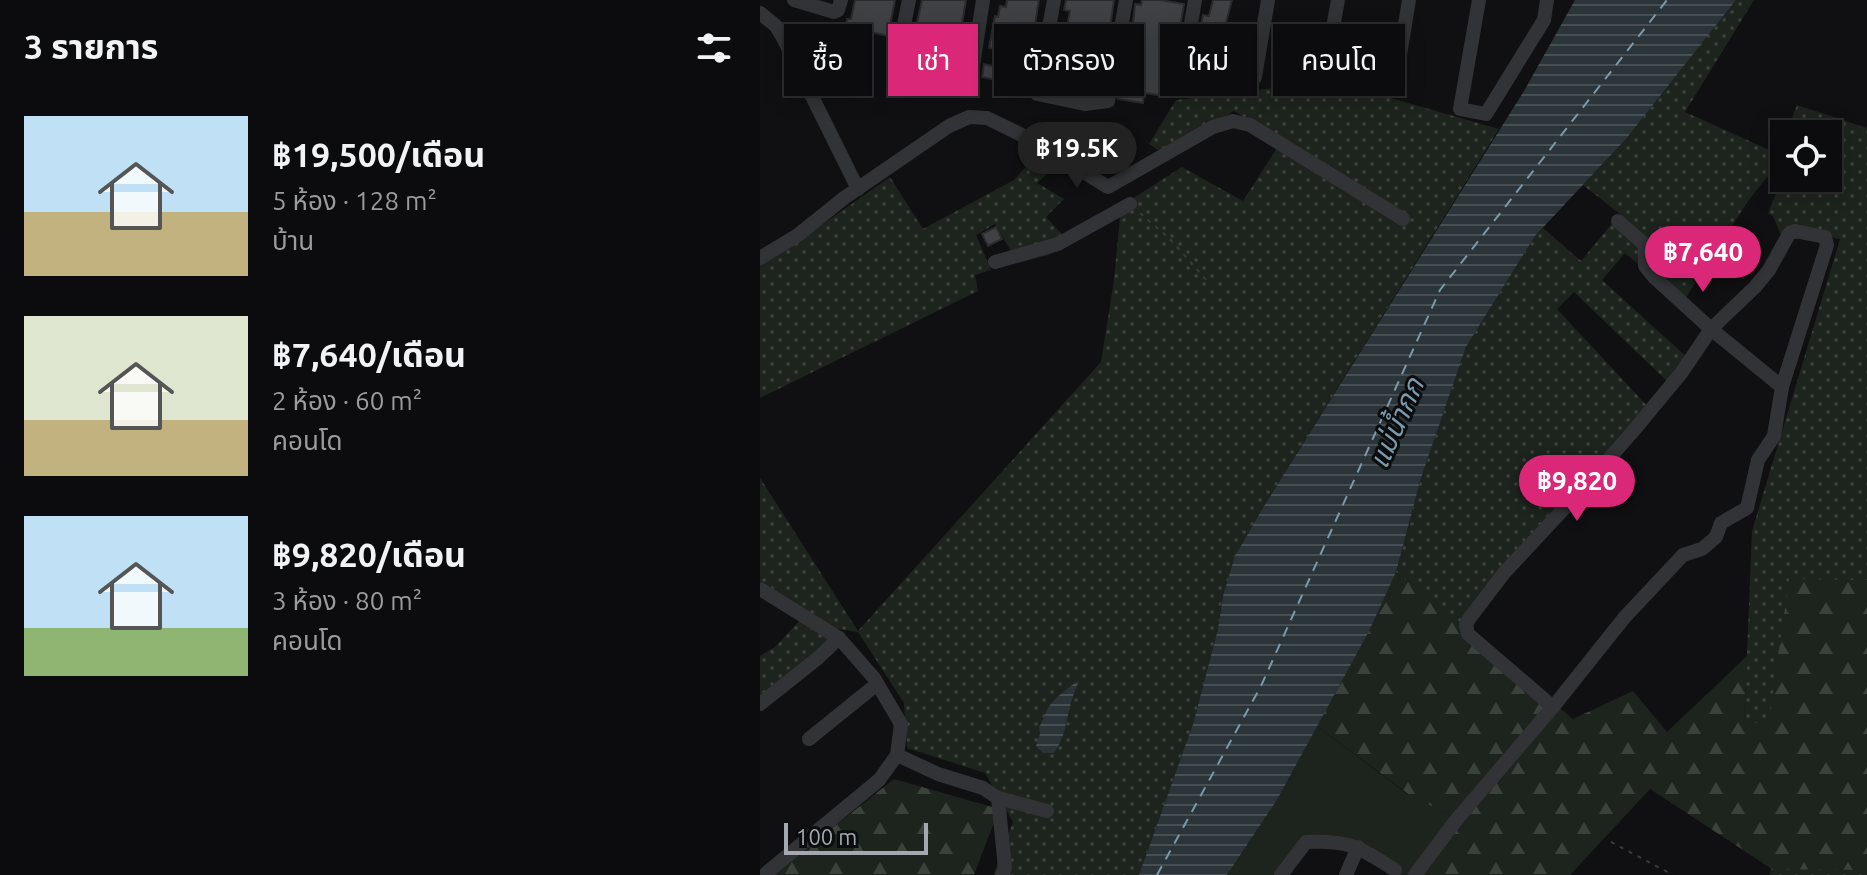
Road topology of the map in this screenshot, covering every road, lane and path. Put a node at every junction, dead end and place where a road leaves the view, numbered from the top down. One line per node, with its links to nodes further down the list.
1 (794, 0): 2 (street)
2 (841, 0)
3 (909, 0): 4 (street)
4 (983, 0)
5 (1054, 0): 6 (street)
6 (1126, 0)
7 (1195, 0): 8 (street)
8 (1268, 0)
9 (1338, 0): 10 (street)
10 (1409, 0)
11 (1479, 0): 12 (street)
12 (1547, 0)
13 (760, 13): 14 (street)
14 (858, 189): 16 (street); 18 (street)
15 (1130, 204): 19 (street); 20 (path)
16 (1403, 219)
17 (1618, 221): 21 (street)
18 (760, 258)
19 (995, 262)
20 (1208, 282)
21 (1711, 329): 22 (street); 22 (street); 28 (street)
22 (1782, 387): 28 (street)
23 (764, 592): 24 (street); 25 (street)
24 (760, 610)
25 (839, 638): 26 (street); 27 (street)
26 (877, 684): 29 (street); 30 (street)
27 (760, 704)
28 (1553, 707): 40 (street)
29 (809, 739)
30 (897, 755): 31 (street); 36 (street)
31 (998, 798): 32 (street); 37 (street)
32 (1047, 811)
33 (1611, 842): 41 (path)
34 (1358, 847): 35 (street); 38 (street); 39 (street)
35 (1395, 873)
36 (764, 875)
37 (1002, 875)
38 (1281, 875)
39 (1346, 875)
40 (1415, 875)
41 (1673, 875)

